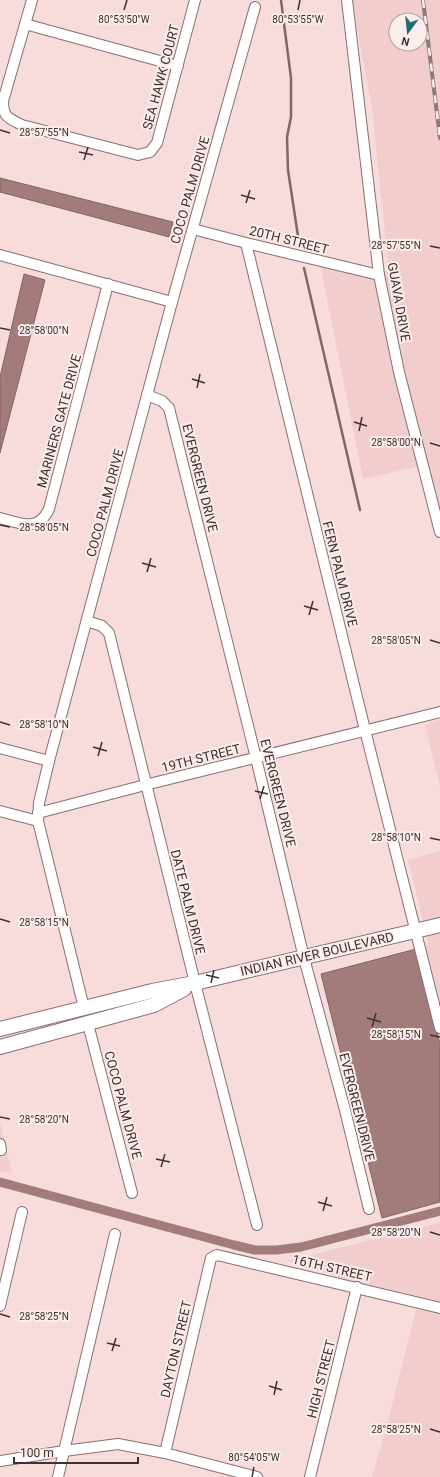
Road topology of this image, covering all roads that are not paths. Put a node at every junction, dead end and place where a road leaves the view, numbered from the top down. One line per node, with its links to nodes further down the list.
1 (32, 0): 5 (street, SEA HAWK COURT)
2 (195, 0): 6 (street, SEA HAWK COURT)
3 (347, 0): 10 (street, GUAVA DRIVE)
4 (255, 7): 7 (street, COCO PALM DRIVE)
5 (25, 24): 6 (street); 6 (street, SEA HAWK COURT)
6 (178, 66)
7 (193, 229): 8 (street, 20TH STREET); 12 (street, COCO PALM DRIVE)
8 (246, 243): 10 (street, 20TH STREET); 18 (street, FERN PALM DRIVE)
9 (0, 256): 11 (street)
10 (380, 275): 15 (street, GUAVA DRIVE)
11 (108, 284): 12 (street); 14 (street, MARINERS GATE DRIVE)
12 (172, 302): 13 (street, COCO PALM DRIVE)
13 (147, 395): 16 (street, COCO PALM DRIVE); 20 (street, EVERGREEN DRIVE)
14 (0, 518)
15 (440, 532)
16 (87, 621): 21 (street, COCO PALM DRIVE); 22 (street, DATE PALM DRIVE)
17 (440, 712): 18 (street, 19TH STREET)
18 (365, 730): 20 (street, 19TH STREET); 26 (street, FERN PALM DRIVE)
19 (0, 748): 21 (street)
20 (256, 758): 22 (street, 19TH STREET); 27 (street, EVERGREEN DRIVE)
21 (49, 761): 24 (street, COCO PALM DRIVE)
22 (146, 785): 24 (street, 19TH STREET); 28 (street, DATE PALM DRIVE)
23 (0, 811): 24 (street, 19TH STREET)
24 (38, 817): 29 (street, COCO PALM DRIVE)
25 (440, 925): 26 (main road, INDIAN RIVER BOULEVARD)
26 (415, 931): 27 (main road, INDIAN RIVER BOULEVARD); 31 (street, FERN PALM DRIVE)
27 (304, 958): 28 (main road, INDIAN RIVER BOULEVARD); 35 (street, EVERGREEN DRIVE)
28 (195, 983): 29 (main road); 30 (main road); 37 (street, DATE PALM DRIVE)
29 (84, 1008): 32 (main road)
30 (88, 1024): 33 (main road); 34 (street, COCO PALM DRIVE)
31 (440, 1028)
32 (0, 1029)
33 (0, 1047)
34 (132, 1193)
35 (369, 1209)
36 (22, 1212): 41 (street)
37 (257, 1225)
38 (115, 1234): 43 (street)
39 (218, 1255): 40 (street, 16TH STREET); 44 (street, DAYTON STREET)
40 (357, 1287): 42 (street, 16TH STREET); 48 (street, HIGH STREET)
41 (0, 1306)
42 (440, 1308)
43 (64, 1451): 44 (street); 45 (street); 46 (street)
44 (164, 1453): 47 (street)
45 (0, 1461)
46 (58, 1477)
47 (257, 1477)
48 (310, 1477)

